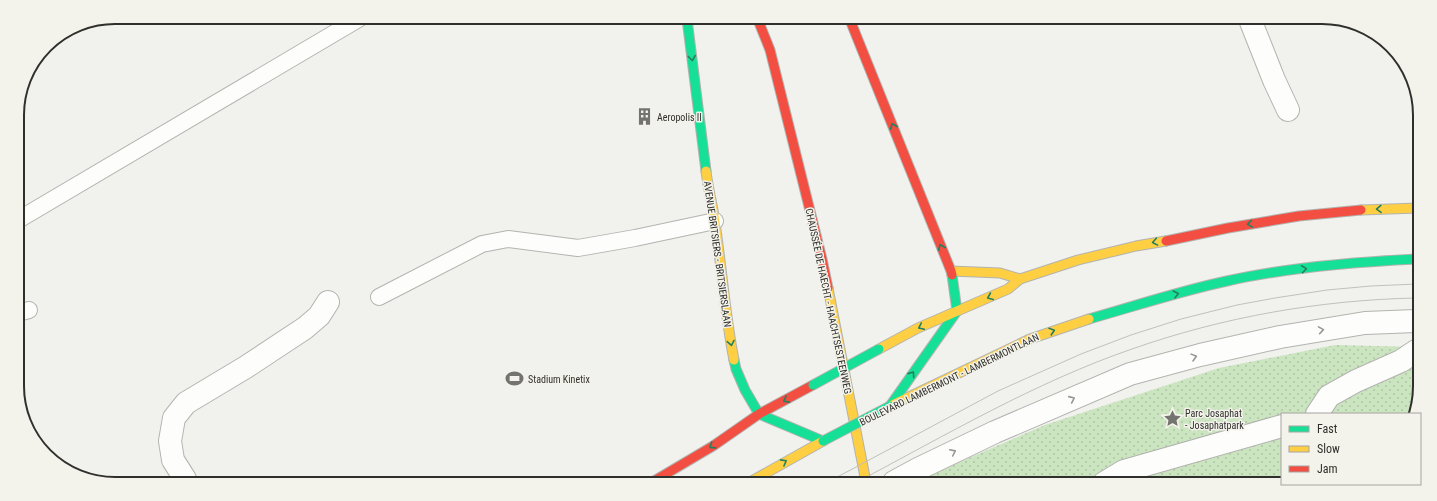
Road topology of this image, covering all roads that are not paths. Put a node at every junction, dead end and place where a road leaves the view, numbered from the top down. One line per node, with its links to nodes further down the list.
1 (350, 24): 10 (lane)
2 (689, 24): 11 (main road, AVENUE BRITSIERS - BRITSIERSLAAN, one-way to 11)
3 (760, 24): 7 (main road, CHAUSSÉE DE HAECHT - HAACHTSESTEENWEG)
4 (767, 24): 7 (main road, CHAUSSÉE DE HAECHT - HAACHTSESTEENWEG)
5 (852, 24): 13 (main road, one-way to 5)
6 (1252, 24): 8 (street)
7 (770, 50): 28 (main road, CHAUSSÉE DE HAECHT - HAACHTSESTEENWEG)
8 (1288, 110)
9 (1413, 208): 14 (main road, one-way to 14)
10 (24, 216)
11 (715, 221): 15 (lane); 22 (main road, AVENUE BRITSIERS - BRITSIERSLAAN, one-way to 22)
12 (1413, 259): 20 (main road, BOULEVARD LAMBERMONT - LAMBERMONTLAAN, one-way to 12)
13 (951, 271): 14 (main road); 17 (main road)
14 (1020, 278): 17 (main road, one-way to 17)
15 (378, 297)
16 (328, 302): 25 (street)
17 (957, 311): 20 (main road, one-way to 17); 22 (main road, one-way to 22, bridge)
18 (1413, 321): 29 (street, one-way to 18)
19 (1413, 353): 21 (street)
20 (890, 406): 24 (main road, BOULEVARD LAMBERMONT - LAMBERMONTLAAN, bridge)
21 (1319, 413)
22 (759, 414): 24 (main road); 26 (main road, one-way to 26)
23 (1281, 426): 30 (street)
24 (823, 441): 27 (main road, BOULEVARD LAMBERMONT - LAMBERMONTLAAN, one-way to 24)
25 (184, 477)
26 (661, 477)
27 (759, 477)
28 (865, 477)
29 (904, 477)
30 (1114, 477)

